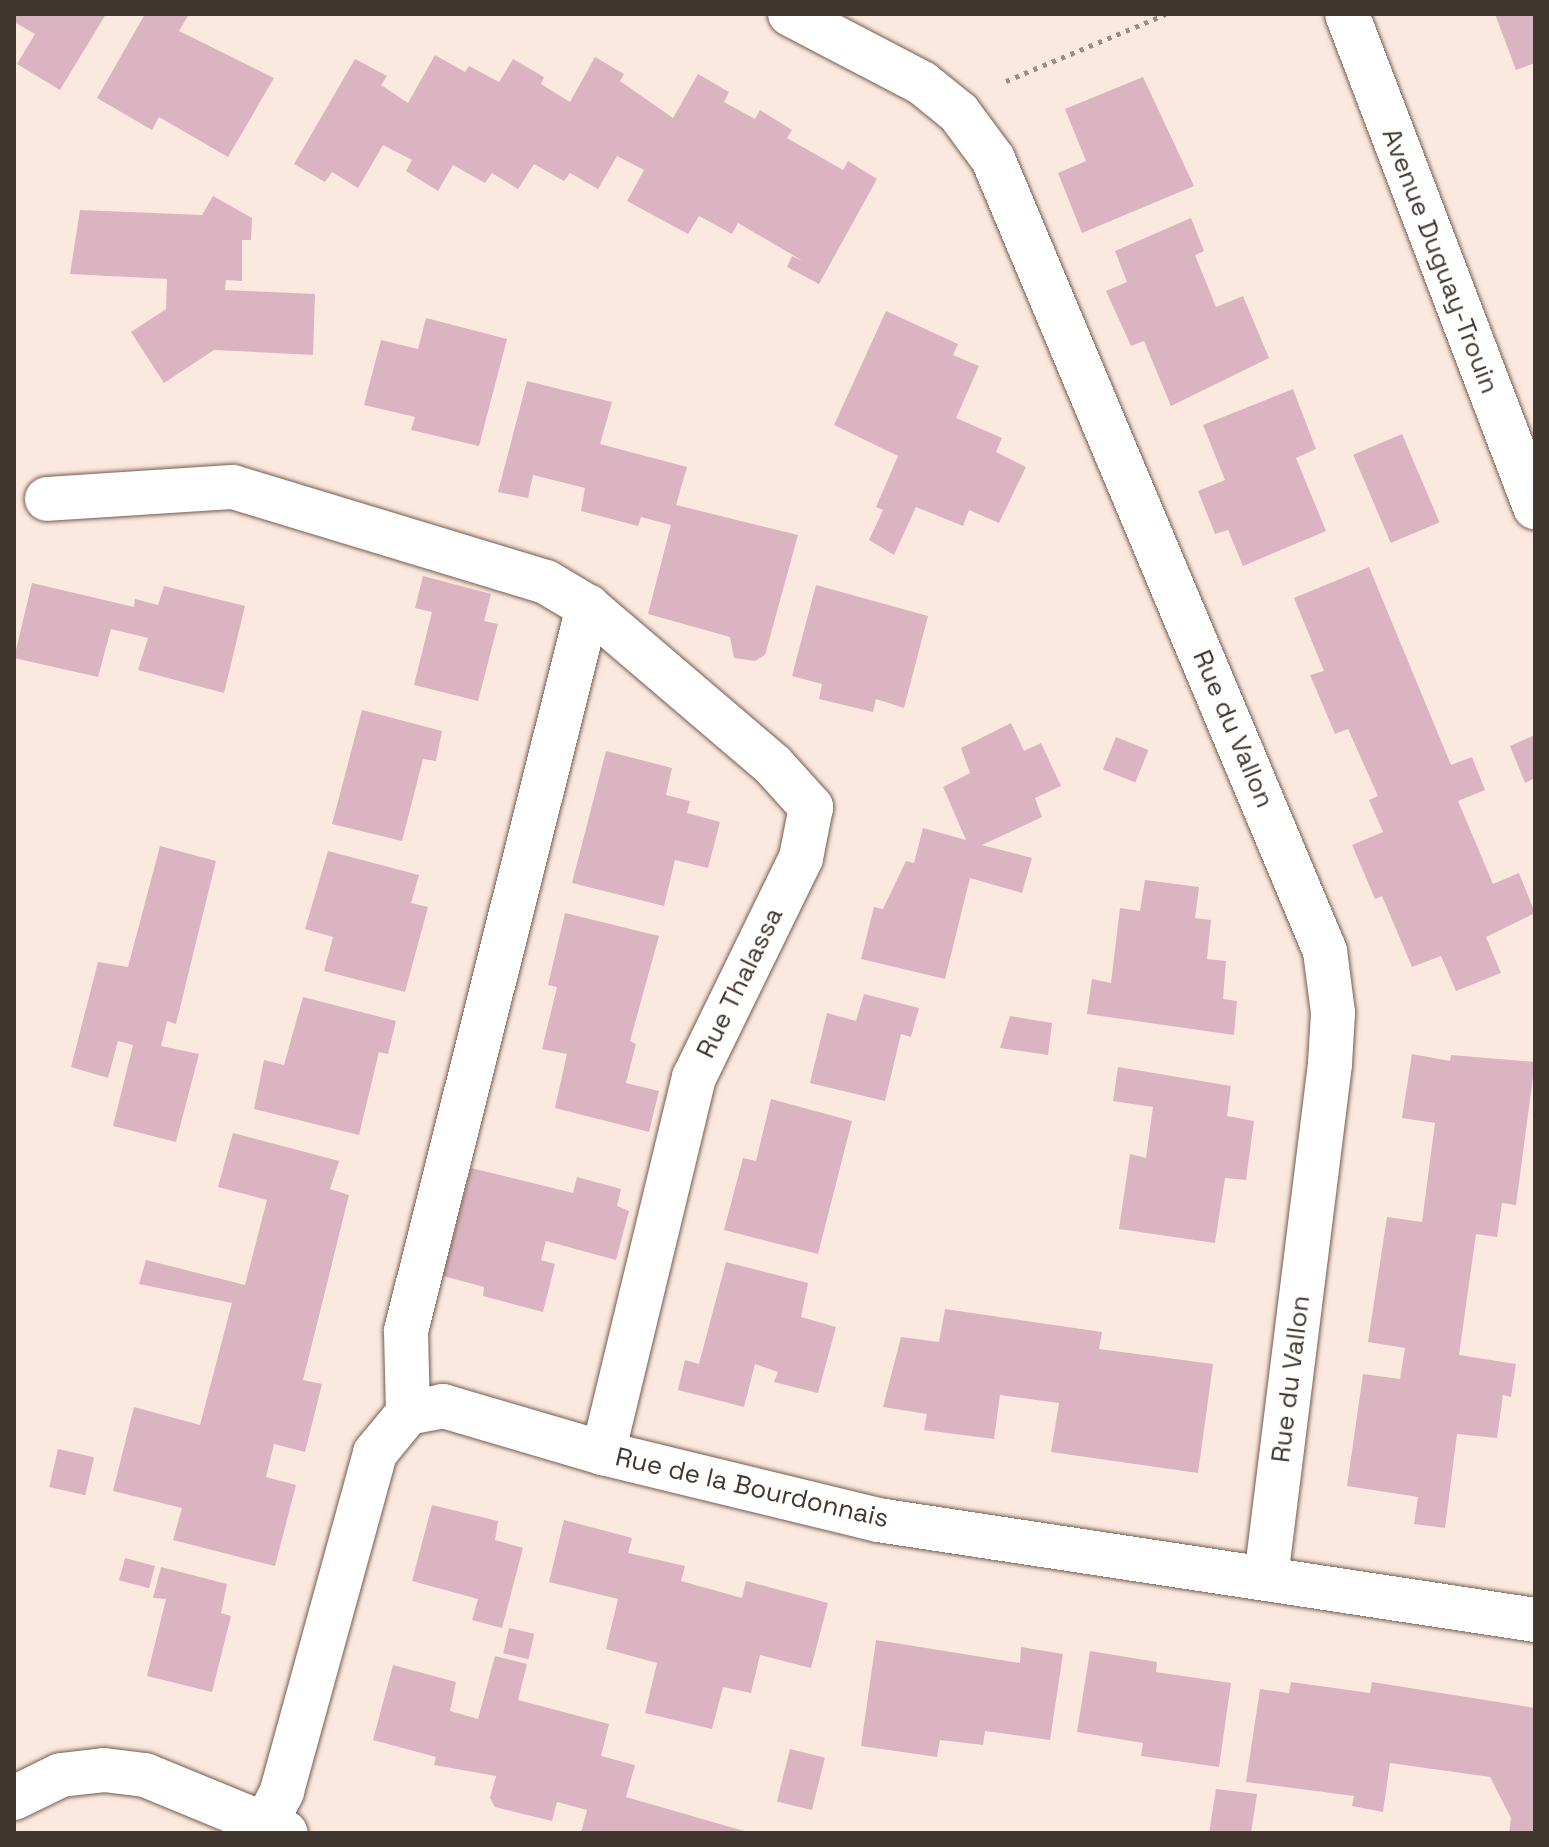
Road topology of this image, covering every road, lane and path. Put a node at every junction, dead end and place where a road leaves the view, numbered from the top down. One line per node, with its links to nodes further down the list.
1 (790, 14): 4 (street, Rue du Vallon)
2 (1166, 14): 4 (path)
3 (1347, 14): 6 (street, Avenue Duguay-Trouin)
4 (959, 113): 10 (street, Rue du Vallon)
5 (47, 499): 7 (street, Rue Thalassa)
6 (1535, 507)
7 (588, 607): 8 (street); 9 (street, Rue Thalassa)
8 (408, 1413): 9 (street, Rue de la Bourdonnais); 13 (street)
9 (603, 1453): 10 (street, Rue de la Bourdonnais)
10 (1266, 1578): 11 (street, Rue de la Bourdonnais)
11 (1535, 1620)
12 (14, 1798): 13 (street)
13 (276, 1828)

